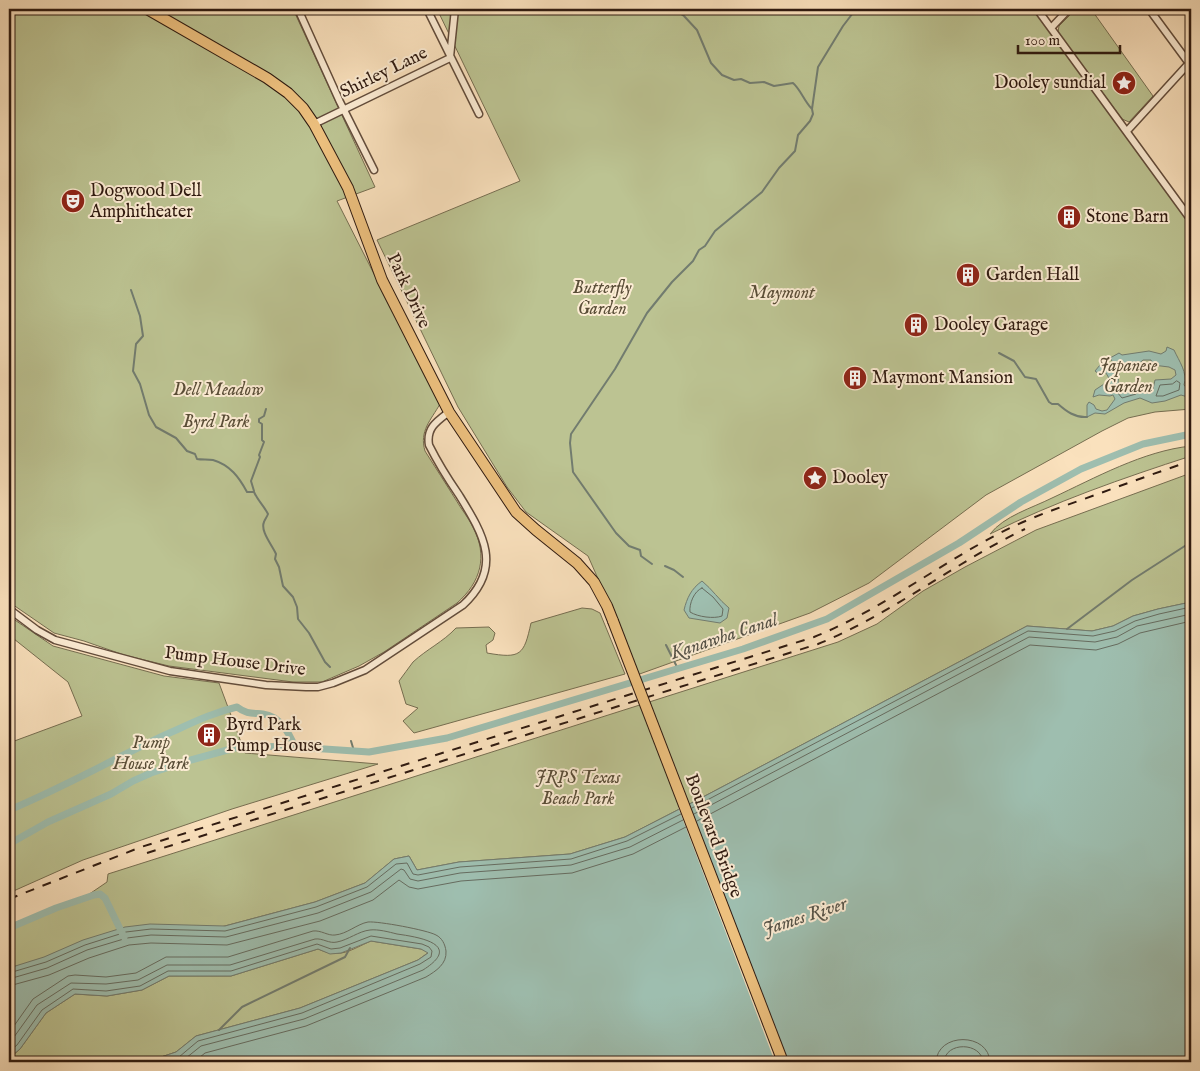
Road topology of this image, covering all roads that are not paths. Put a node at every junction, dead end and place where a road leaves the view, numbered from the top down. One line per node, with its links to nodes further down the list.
1 (146, 9): 13 (main road, Park Drive)
2 (298, 9): 11 (street)
3 (427, 9): 9 (street)
4 (456, 9): 9 (street, Shirley Lane)
5 (1037, 9): 8 (street)
6 (1069, 9): 8 (street)
7 (1149, 9): 10 (street)
8 (1051, 28): 14 (street)
9 (450, 58): 11 (street, Shirley Lane); 12 (street)
10 (1190, 64): 14 (street)
11 (344, 110): 13 (street, Shirley Lane); 15 (street)
12 (479, 114)
13 (314, 124): 17 (main road, Park Drive)
14 (1127, 131): 16 (street)
15 (374, 170)
16 (1191, 220)
17 (450, 412): 18 (street, Pump House Drive); 19 (main road, Park Drive)
18 (9, 609)
19 (613, 621): 20 (main road, Boulevard Bridge, bridge)
20 (783, 1062)

